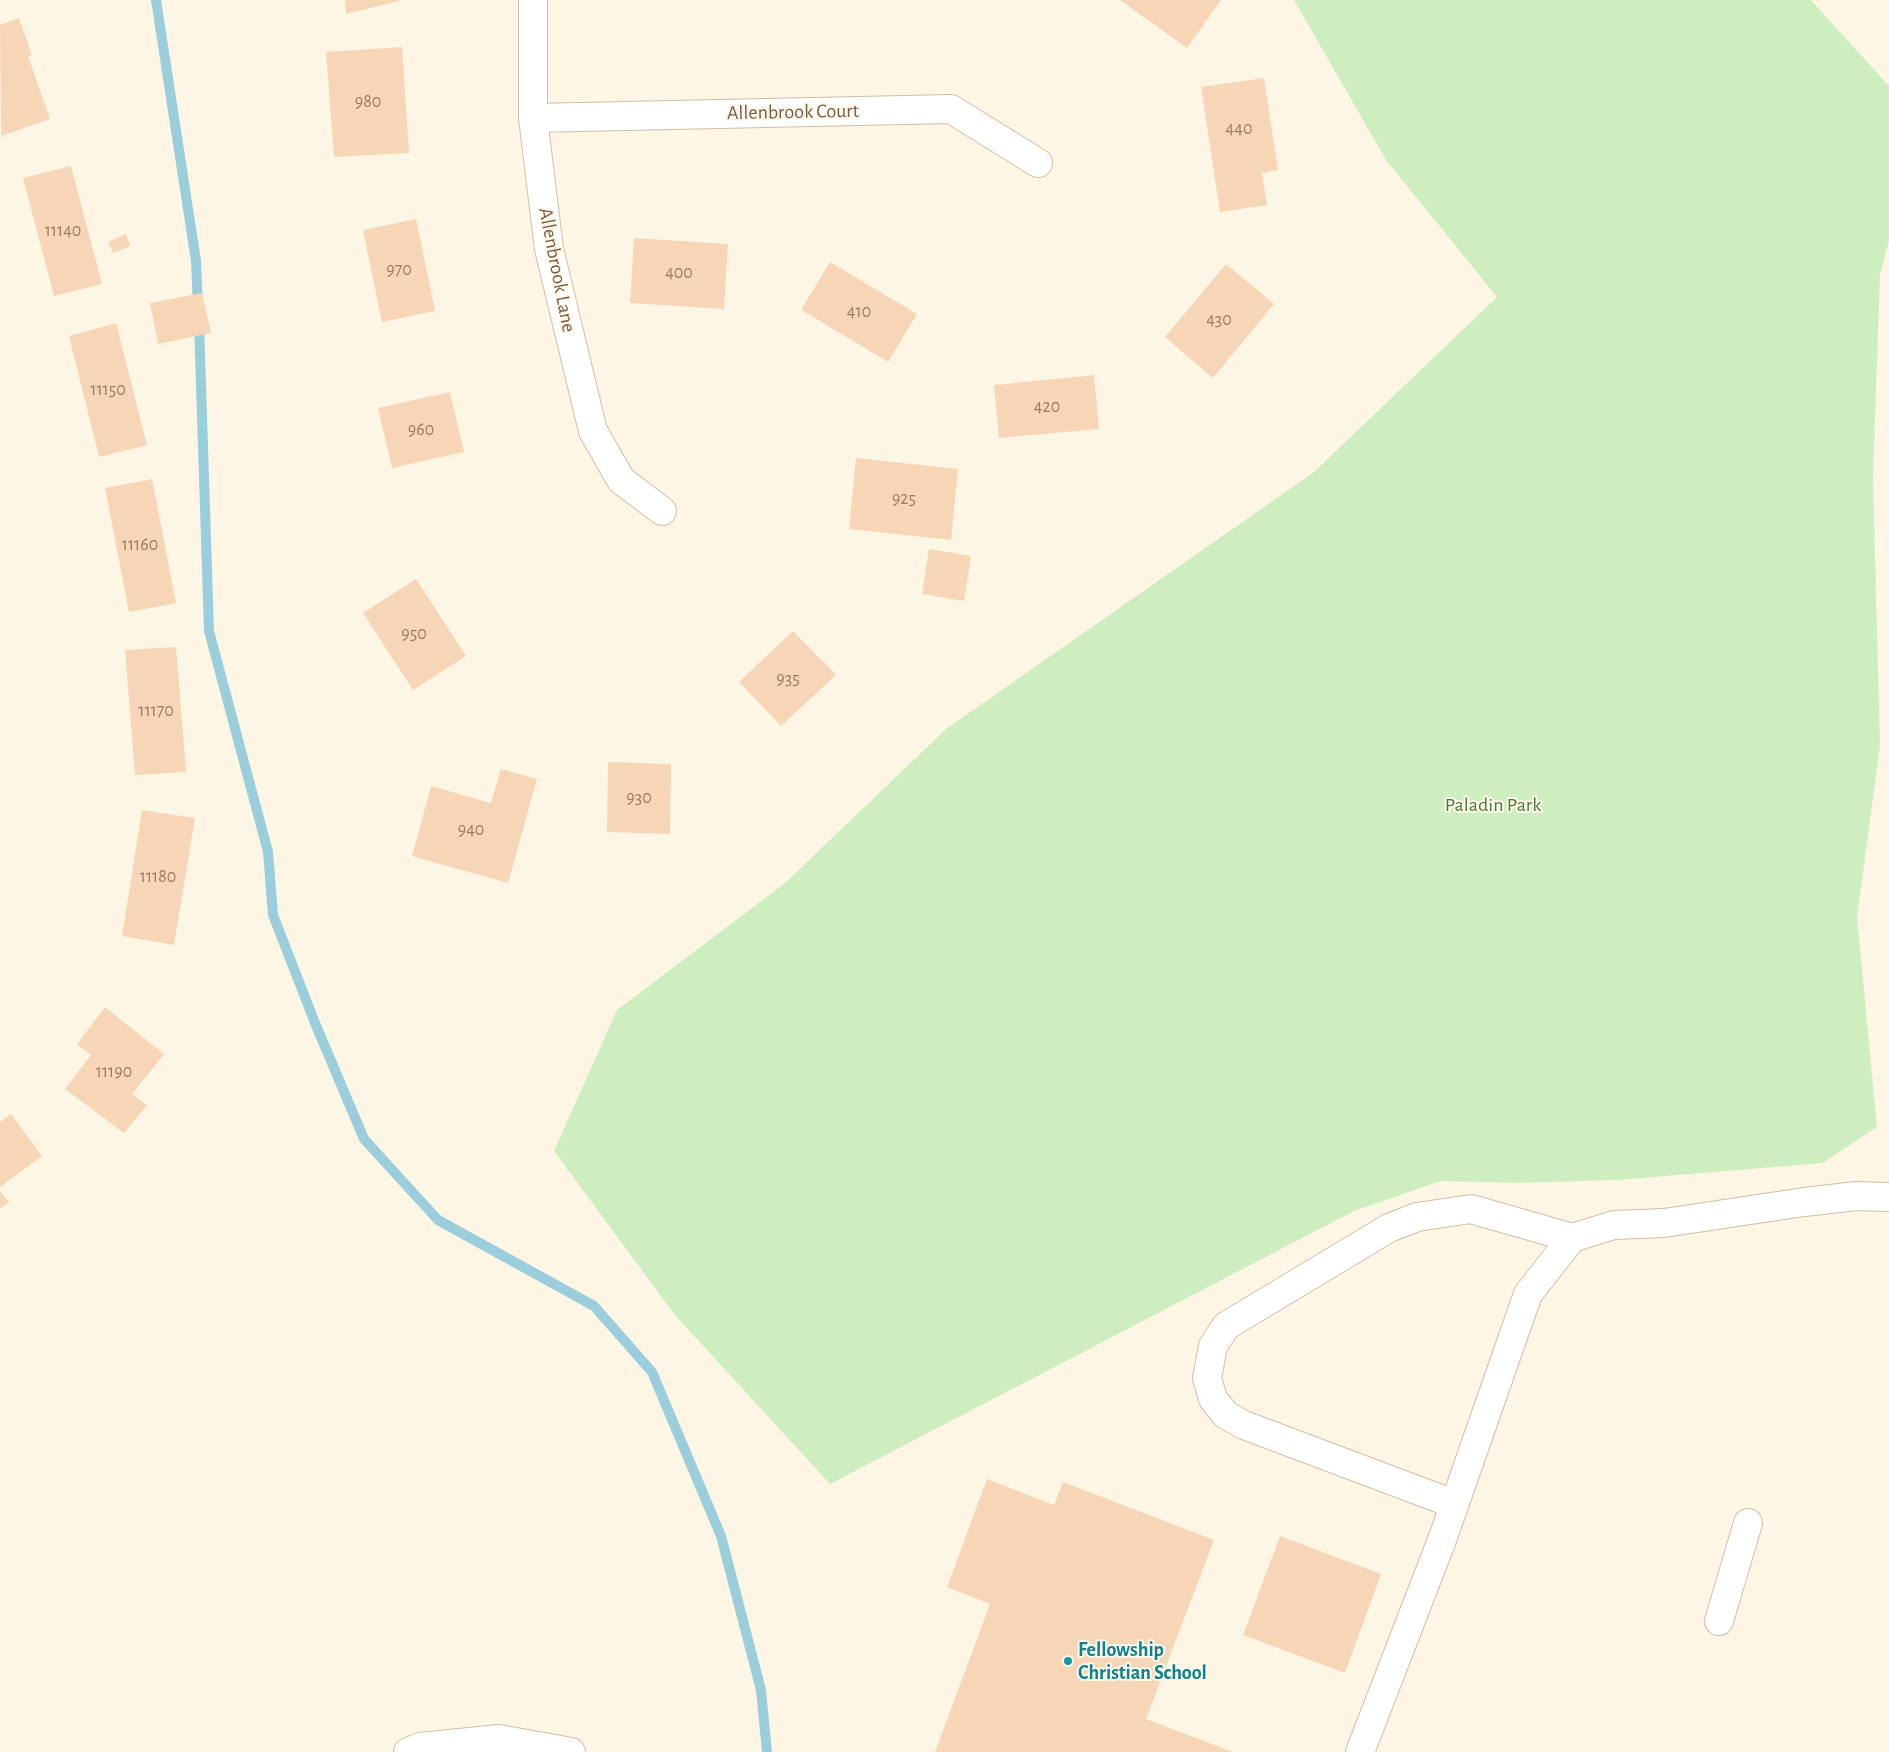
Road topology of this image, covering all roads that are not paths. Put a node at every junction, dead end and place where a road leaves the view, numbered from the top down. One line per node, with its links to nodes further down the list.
1 (533, 0): 2 (street, Allenbrook Lane)
2 (532, 118): 3 (street, Allenbrook Court); 4 (street, Allenbrook Lane)
3 (1038, 164)
4 (662, 511)
5 (1889, 1197): 6 (street)
6 (1572, 1238): 7 (street); 7 (street)
7 (1454, 1504): 12 (street)
8 (1748, 1523): 9 (street)
9 (1719, 1621)
10 (408, 1752): 11 (street)
11 (571, 1752)
12 (1360, 1752)

